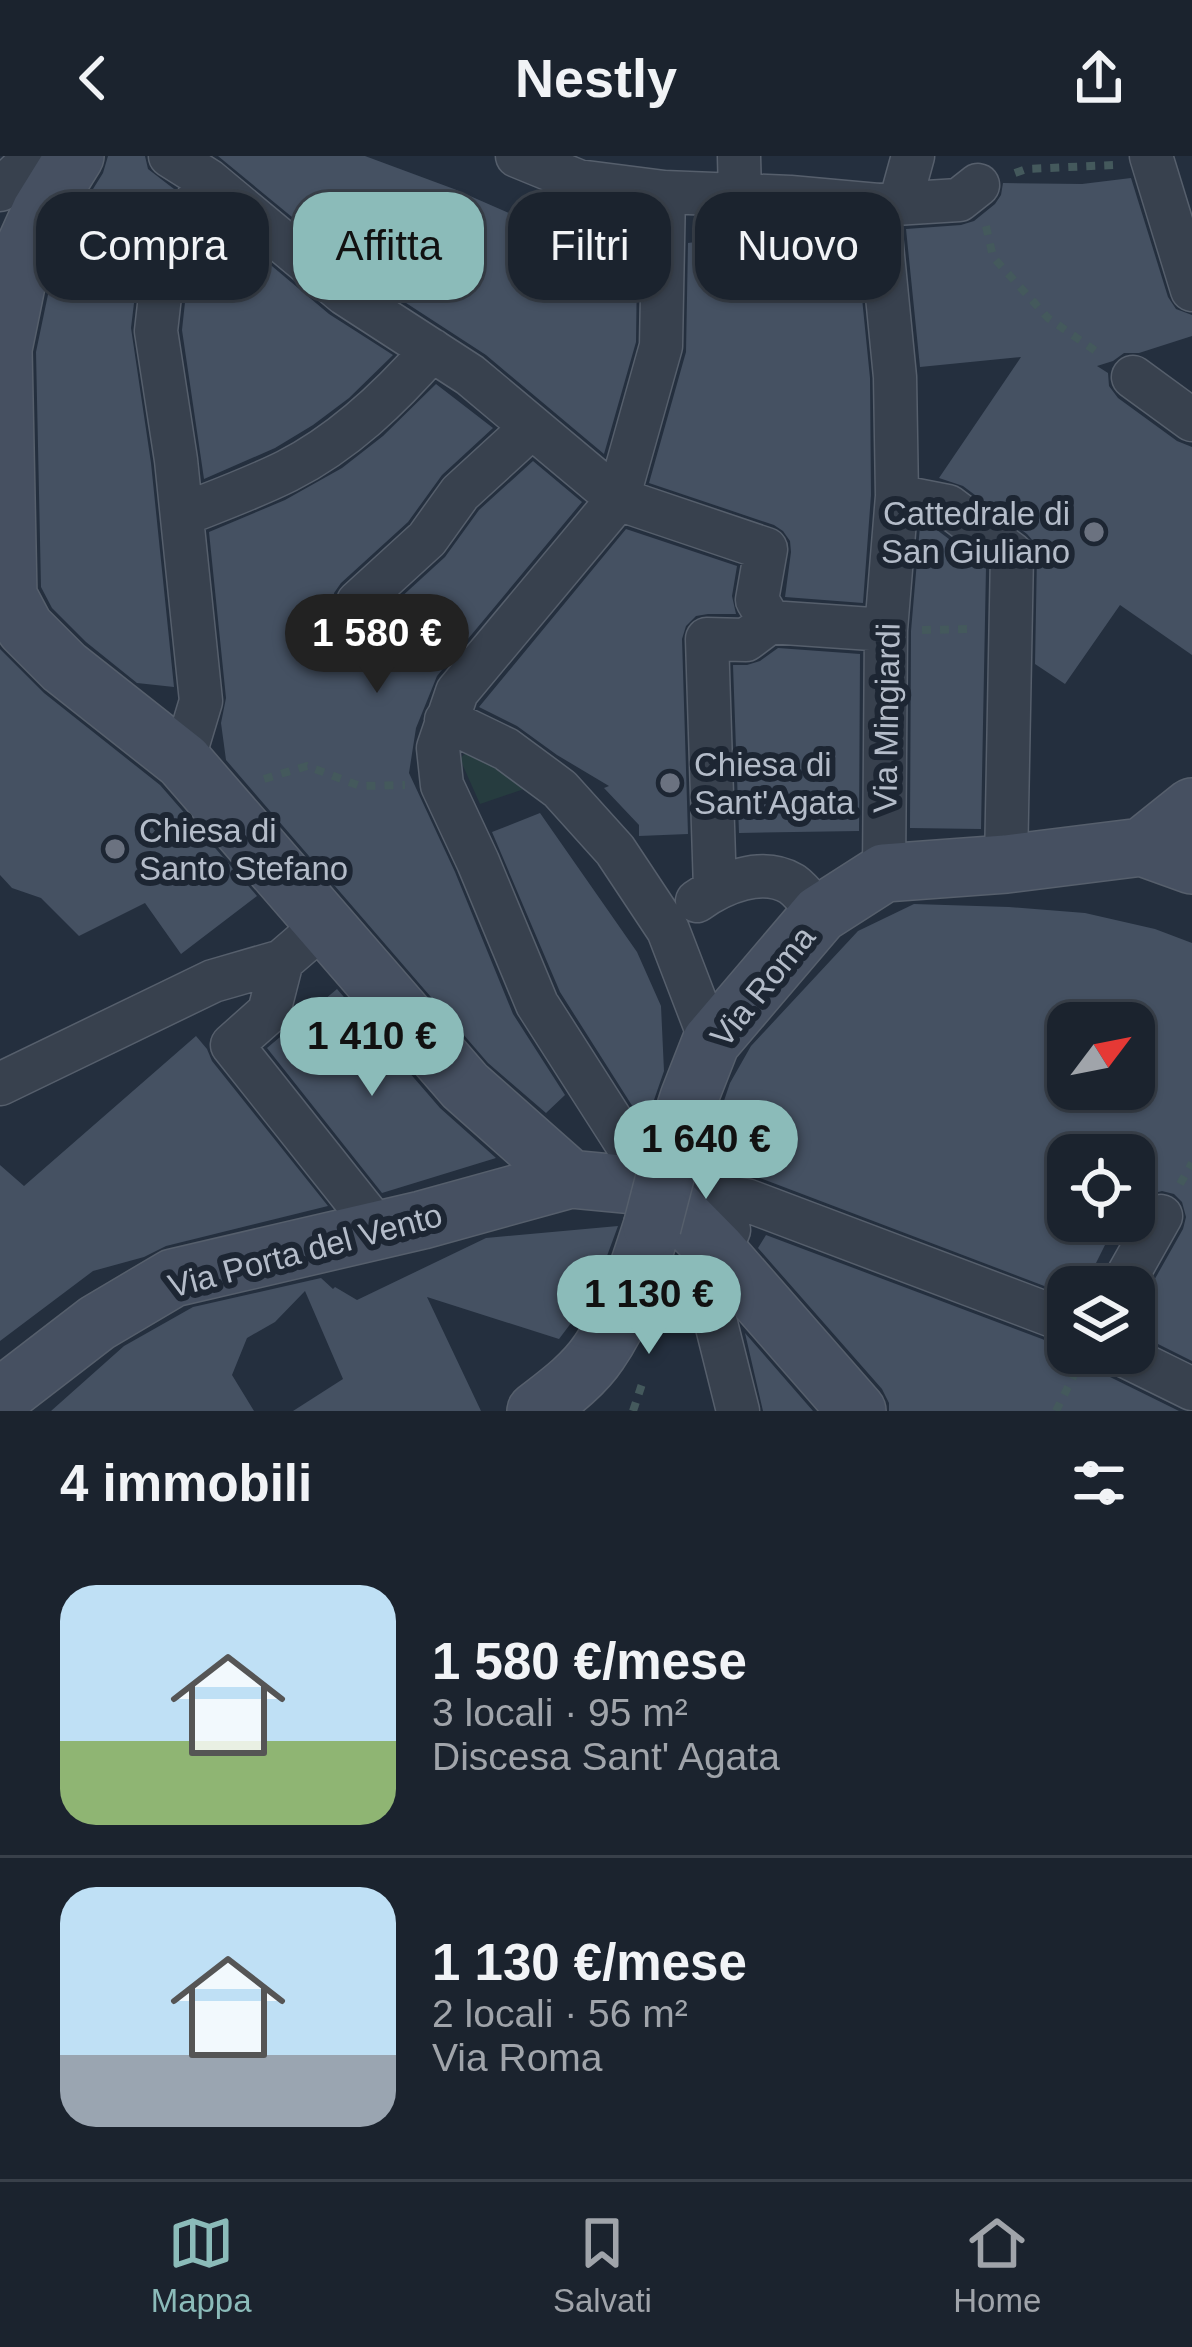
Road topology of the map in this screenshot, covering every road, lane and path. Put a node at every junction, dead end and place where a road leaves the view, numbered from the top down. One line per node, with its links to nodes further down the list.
1 (75, 156): 9 (street)
2 (170, 156): 7 (street)
3 (517, 156): 10 (street)
4 (913, 156): 12 (street)
5 (1152, 160): 8 (path); 14 (street)
6 (740, 176): 10 (street); 11 (street)
7 (208, 180): 17 (street); 23 (street)
8 (978, 185): 13 (street); 18 (path)
9 (19, 188): 29 (street)
10 (664, 192)
11 (825, 192)
12 (895, 192)
13 (901, 203)
14 (1192, 290)
15 (662, 300): 22 (street)
16 (892, 300): 21 (street, Via Mingiardi)
17 (432, 350): 20 (street); 23 (street)
18 (1133, 376): 19 (street)
19 (1192, 420)
20 (532, 427): 22 (street); 24 (street)
21 (897, 496): 26 (street); 27 (street, Via Mingiardi)
22 (618, 499): 25 (street); 28 (street)
23 (182, 514): 29 (street)
24 (358, 602)
25 (770, 622): 27 (street); 35 (street)
26 (1011, 628): 27 (path); 33 (street)
27 (886, 630): 34 (street, Via Mingiardi)
28 (446, 720): 30 (street); 38 (street)
29 (198, 778): 30 (path); 37 (street)
30 (442, 784): 43 (street)
31 (1192, 807): 32 (street)
32 (1167, 856): 33 (street, Via Roma)
33 (1030, 861): 34 (street, Via Roma)
34 (884, 874): 36 (street, Via Roma)
35 (715, 889): 36 (street); 38 (street)
36 (820, 914): 40 (street, Via Roma)
37 (326, 923): 39 (street); 42 (street)
38 (668, 930): 40 (street)
39 (282, 961): 41 (street); 46 (street)
40 (712, 1042): 43 (street, Via Roma)
41 (0, 1084)
42 (570, 1179): 43 (street); 46 (street, Via Porta del Vento)
43 (659, 1190): 44 (street); 47 (street); 54 (street, Via Roma)
44 (746, 1200): 47 (street); 49 (street)
45 (1161, 1216): 48 (street)
46 (379, 1230): 53 (street, Via Porta del Vento)
47 (717, 1251): 55 (street); 56 (street)
48 (1133, 1266)
49 (1047, 1314)
50 (1155, 1371): 52 (street)
51 (1074, 1374): 57 (path)
52 (1192, 1389)
53 (0, 1401)
54 (559, 1403)
55 (738, 1411)
56 (857, 1411)
57 (1056, 1411)

